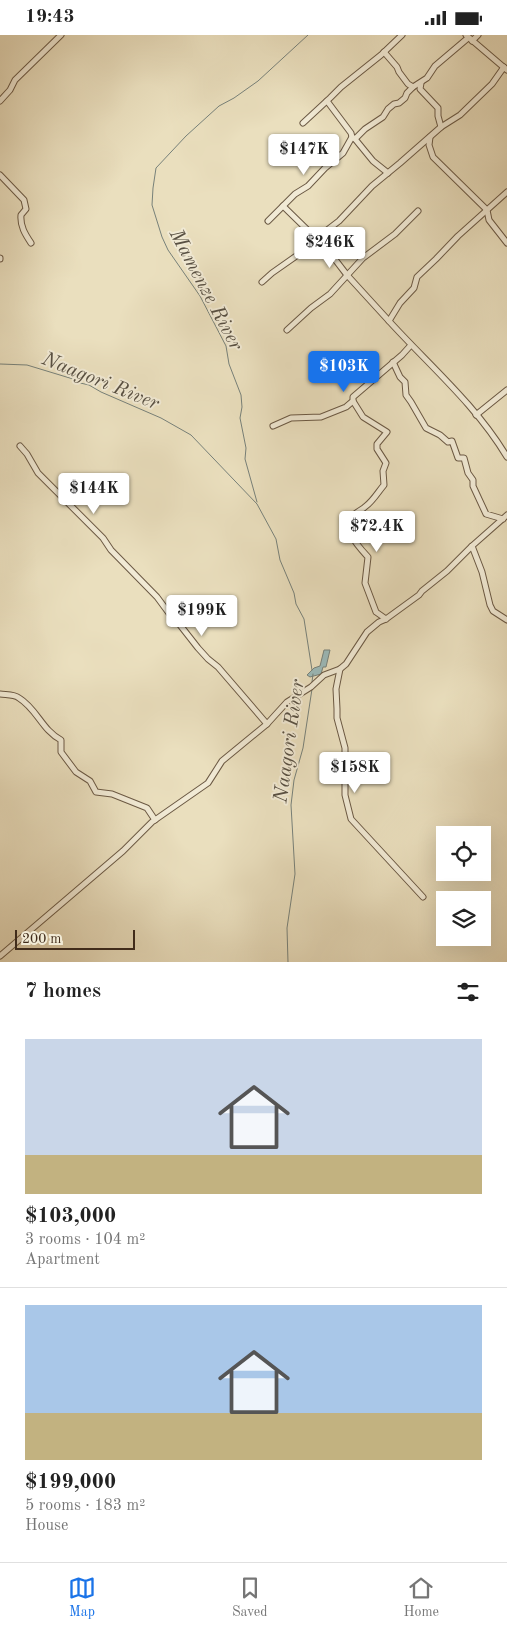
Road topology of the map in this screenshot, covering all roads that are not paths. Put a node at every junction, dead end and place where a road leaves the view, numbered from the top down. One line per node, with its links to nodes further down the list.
1 (62, 35): 9 (street)
2 (402, 35): 5 (street)
3 (478, 35): 4 (street)
4 (468, 38): 6 (street); 7 (street)
5 (384, 52): 8 (street); 10 (street)
6 (506, 68): 12 (street)
7 (421, 83): 8 (street); 12 (street)
8 (413, 87): 14 (street)
9 (0, 101)
10 (327, 101): 11 (street); 14 (street)
11 (303, 123)
12 (441, 127): 13 (street)
13 (430, 137): 15 (street); 19 (street)
14 (353, 139): 15 (street); 18 (street)
15 (388, 173): 22 (street)
16 (0, 175): 23 (street)
17 (507, 192): 19 (street)
18 (283, 205): 21 (street); 22 (street)
19 (487, 210): 24 (street); 27 (street)
20 (418, 211): 25 (street)
21 (268, 221)
22 (319, 240): 25 (street); 26 (street)
23 (31, 243)
24 (507, 243)
25 (347, 275): 27 (street); 28 (street)
26 (262, 282)
27 (389, 321): 29 (street)
28 (287, 330)
29 (411, 345): 30 (street); 33 (street)
30 (393, 362): 32 (street); 37 (street)
31 (507, 390): 33 (street)
32 (353, 401): 34 (street); 39 (street)
33 (476, 415): 36 (street)
34 (273, 426)
35 (20, 446): 43 (street)
36 (507, 457)
37 (505, 517): 38 (street)
38 (472, 546): 39 (street); 40 (street)
39 (386, 619): 41 (street)
40 (507, 620)
41 (340, 669): 43 (street); 45 (street)
42 (0, 694): 44 (street)
43 (267, 723): 44 (street)
44 (155, 820): 46 (street)
45 (423, 897)
46 (1, 954)

